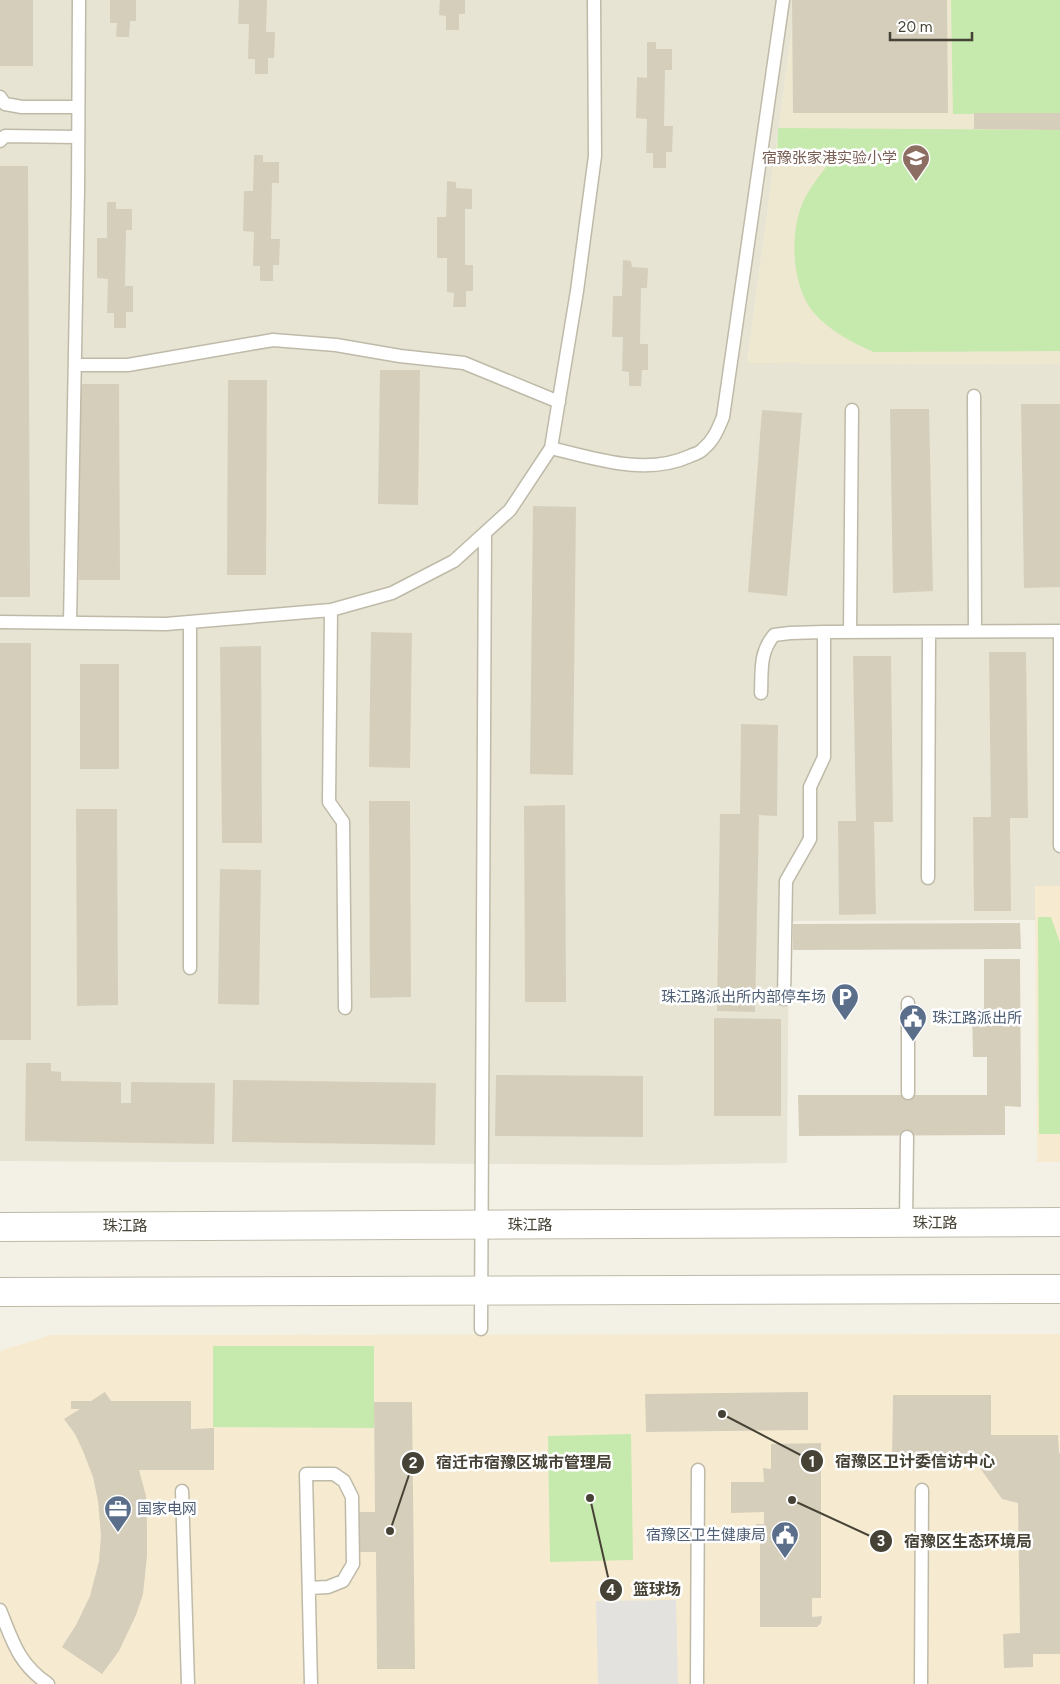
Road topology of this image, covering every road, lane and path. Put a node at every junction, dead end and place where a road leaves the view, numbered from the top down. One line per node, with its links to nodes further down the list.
1 (79, 0): 5 (lane)
2 (594, 0): 10 (lane)
3 (783, 0): 12 (lane)
4 (0, 96): 5 (lane)
5 (78, 107): 6 (lane)
6 (78, 137): 7 (lane); 8 (lane)
7 (0, 141)
8 (74, 366): 10 (lane); 17 (lane)
9 (974, 396): 22 (lane)
10 (559, 402): 12 (lane)
11 (852, 410): 20 (lane)
12 (551, 448): 13 (lane)
13 (485, 533): 14 (lane); 34 (lane)
14 (332, 610): 16 (lane); 29 (lane)
15 (0, 622): 17 (lane)
16 (190, 622): 17 (lane); 26 (lane)
17 (70, 623)
18 (1060, 631): 22 (lane); 24 (lane)
19 (824, 632): 20 (lane); 23 (lane); 27 (lane)
20 (850, 632): 21 (lane)
21 (929, 632): 22 (lane); 25 (lane)
22 (975, 632)
23 (761, 693)
24 (1060, 846)
25 (928, 878)
26 (190, 968)
27 (784, 999)
28 (908, 1003): 30 (lane)
29 (345, 1008)
30 (908, 1093)
31 (907, 1138): 33 (lane)
32 (1060, 1222): 33 (street, 珠江路)
33 (906, 1223): 34 (street, 珠江路)
34 (481, 1225): 35 (street, 珠江路); 38 (lane)
35 (0, 1227)
36 (999, 1289): 37 (street); 38 (street); 40 (street)
37 (1060, 1289)
38 (480, 1291): 39 (street); 41 (lane)
39 (0, 1292)
40 (1060, 1301)
41 (481, 1329)
42 (698, 1470): 50 (lane)
43 (922, 1490): 51 (lane)
44 (182, 1491): 48 (lane)
45 (309, 1588): 45 (lane); 49 (lane)
46 (0, 1610): 47 (lane)
47 (48, 1684)
48 (188, 1684)
49 (310, 1684)
50 (697, 1684)
51 (921, 1684)

